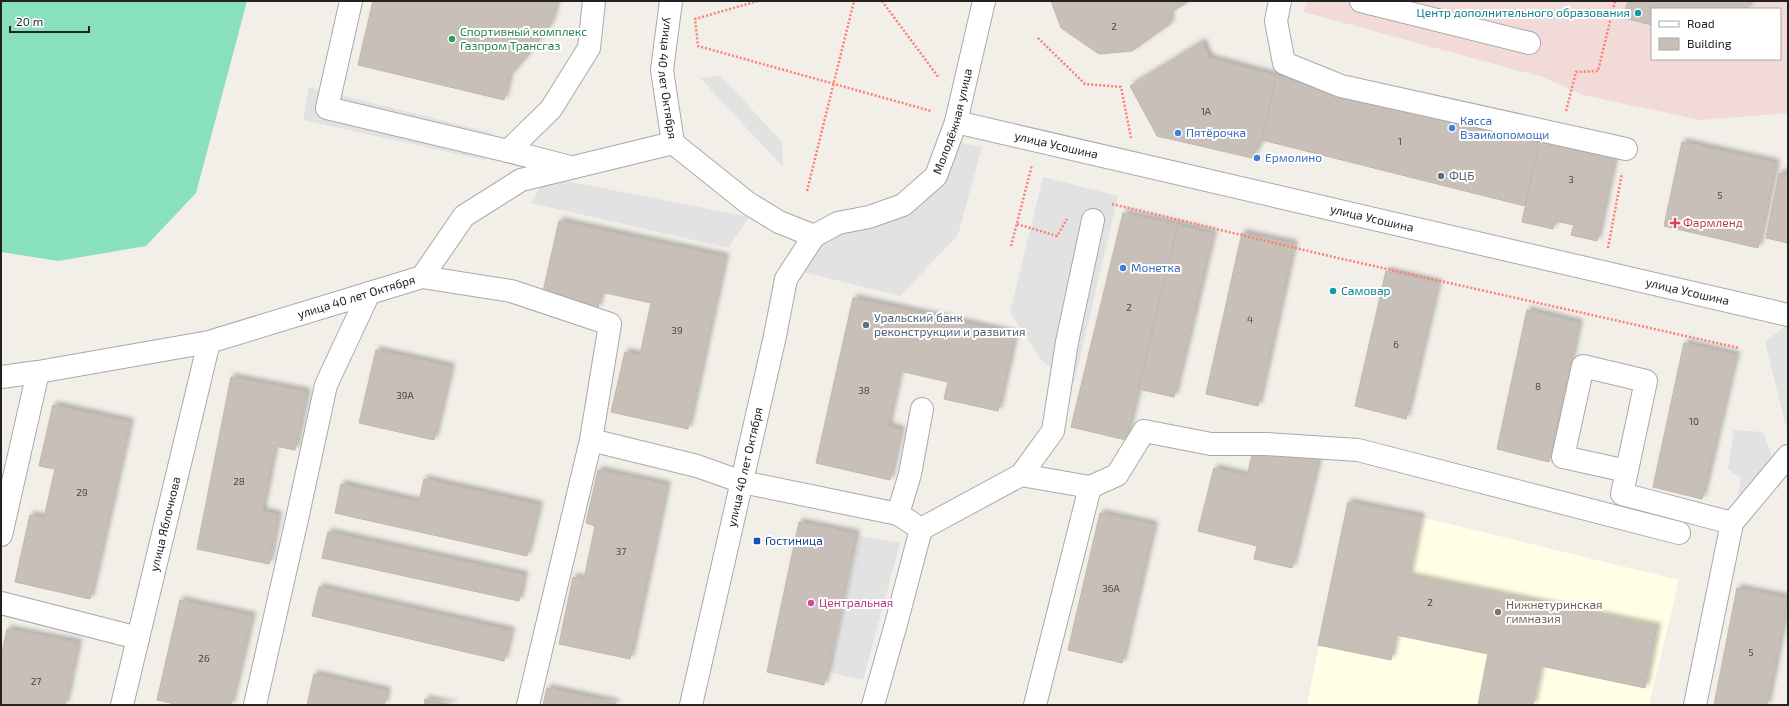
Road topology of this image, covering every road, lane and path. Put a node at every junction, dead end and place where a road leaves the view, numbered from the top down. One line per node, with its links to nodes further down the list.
1 (352, 1): 20 (street)
2 (594, 1): 20 (street)
3 (671, 1): 18 (street, улица 40 лет Октября)
4 (758, 1): 13 (path)
5 (854, 1): 13 (path)
6 (882, 1): 12 (path)
7 (984, 1): 15 (street, Молодёжная улица)
8 (1280, 1): 16 (street)
9 (1361, 1): 11 (street)
10 (1615, 1): 16 (path)
11 (1529, 43)
12 (939, 78)
13 (834, 84): 14 (path); 22 (path)
14 (931, 111)
15 (956, 122): 17 (street, улица Усошина); 27 (street, Молодёжная улица)
16 (1560, 135): 19 (street)
17 (1038, 141): 26 (path); 32 (street, улица Усошина)
18 (673, 143): 21 (street, улица 40 лет Октября); 27 (street)
19 (1626, 149): 29 (path)
20 (508, 151): 21 (street)
21 (571, 167): 30 (street, улица 40 лет Октября)
22 (807, 191)
23 (1111, 204): 34 (path)
24 (1068, 216): 26 (path)
25 (1093, 220): 41 (street)
26 (1017, 224): 28 (path)
27 (814, 236): 42 (street, улица 40 лет Октября)
28 (1011, 246)
29 (1608, 249)
30 (422, 277): 31 (street, улица 40 лет Октября); 38 (street)
31 (369, 293): 33 (street, улица 40 лет Октября); 52 (street)
32 (1788, 315)
33 (209, 342): 35 (street, улица 40 лет Октября); 50 (street, улица Яблочкова)
34 (1739, 348)
35 (38, 372): 36 (street, улица 40 лет Октября); 48 (street)
36 (1, 377)
37 (922, 409): 44 (street)
38 (591, 440): 42 (street); 53 (street)
39 (1788, 456): 45 (street)
40 (1627, 471): 40 (street); 45 (street)
41 (1020, 475): 43 (street); 46 (street)
42 (742, 482): 44 (street); 54 (street, улица 40 лет Октября)
43 (1090, 487): 47 (street); 56 (street)
44 (898, 514): 46 (street)
45 (1732, 523): 57 (street)
46 (921, 529): 55 (street)
47 (1679, 533)
48 (1, 535)
49 (1, 603): 50 (street)
50 (138, 638): 51 (street, улица Яблочкова)
51 (122, 705)
52 (255, 705)
53 (528, 705)
54 (690, 705)
55 (873, 705)
56 (1035, 705)
57 (1695, 705)

